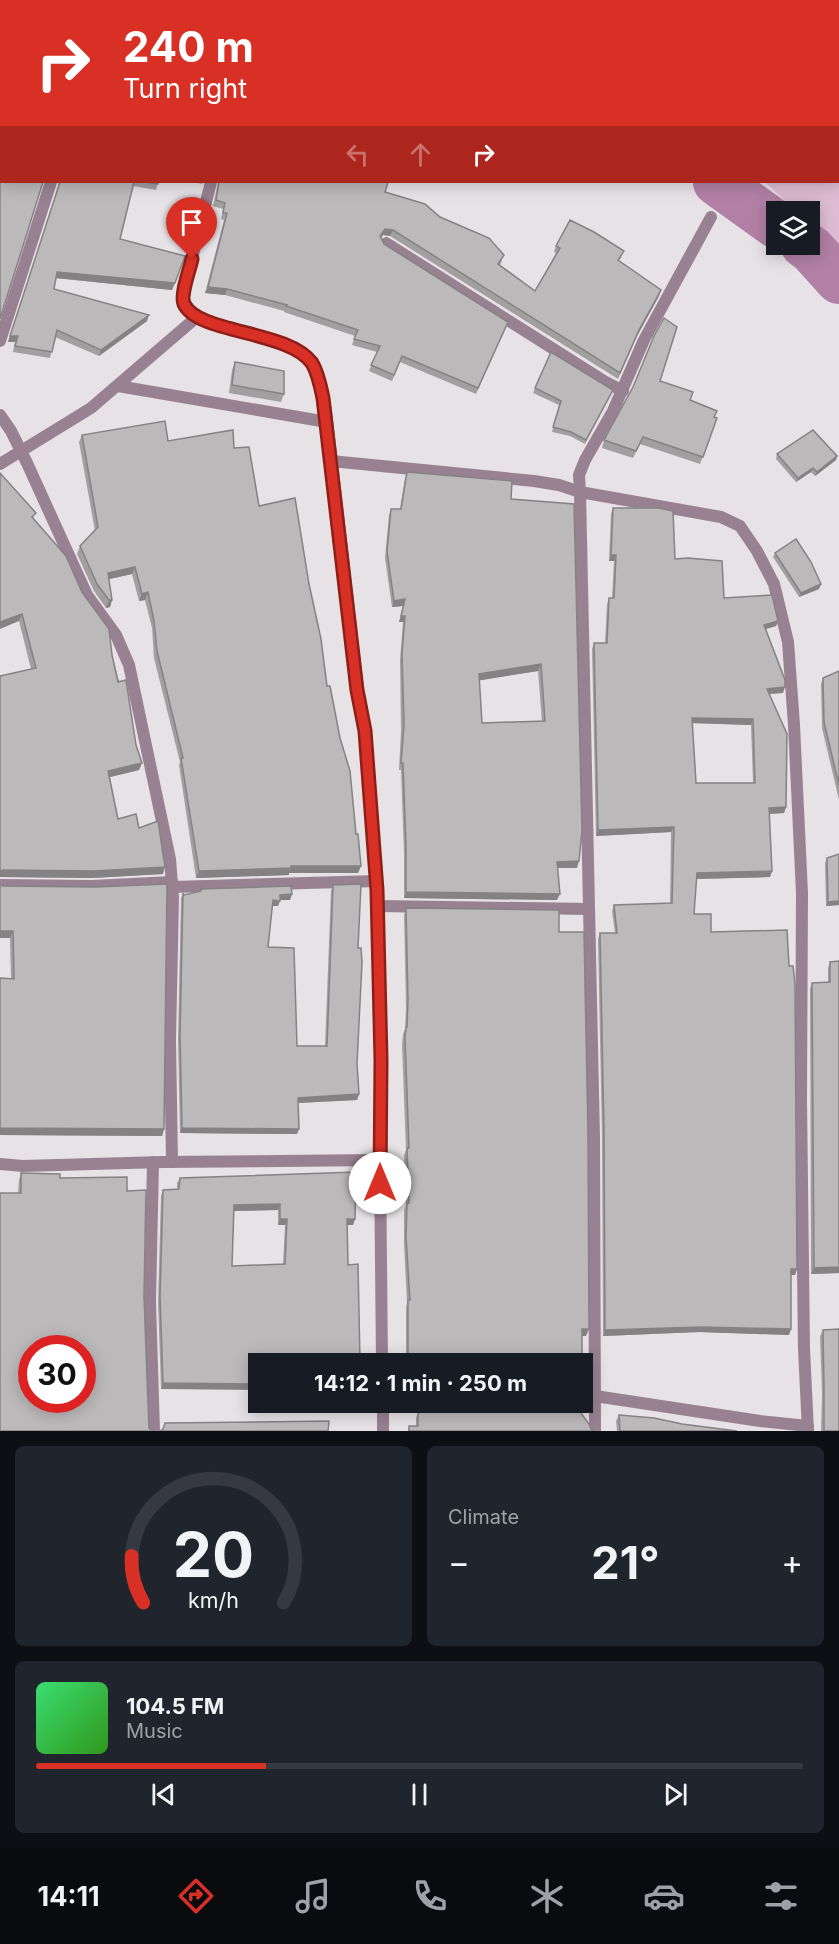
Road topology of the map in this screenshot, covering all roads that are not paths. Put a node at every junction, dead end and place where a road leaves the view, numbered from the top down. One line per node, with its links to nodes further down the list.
1 (51, 183): 6 (street)
2 (211, 183): 5 (street)
3 (711, 217): 8 (street)
4 (386, 243): 8 (street)
5 (198, 316): 7 (street); 10 (street)
6 (0, 341)
7 (118, 386): 10 (street); 11 (street)
8 (623, 391): 14 (street)
9 (0, 415): 11 (street)
10 (327, 422): 12 (street)
11 (21, 450): 13 (street); 17 (street)
12 (331, 460): 14 (street); 15 (street)
13 (0, 464)
14 (580, 492): 19 (street); 29 (street)
15 (377, 881): 17 (street); 18 (street)
16 (0, 885): 17 (street)
17 (172, 885): 22 (street)
18 (378, 906): 19 (street); 20 (street)
19 (589, 909): 25 (street)
20 (380, 1160): 22 (street); 24 (street)
21 (153, 1162): 22 (street); 23 (street); 30 (street)
22 (172, 1162)
23 (0, 1164)
24 (382, 1353)
25 (589, 1353)
26 (593, 1397): 29 (street)
27 (383, 1413): 31 (street)
28 (591, 1413): 32 (street)
29 (808, 1428)
30 (154, 1431)
31 (383, 1431)
32 (595, 1431)

